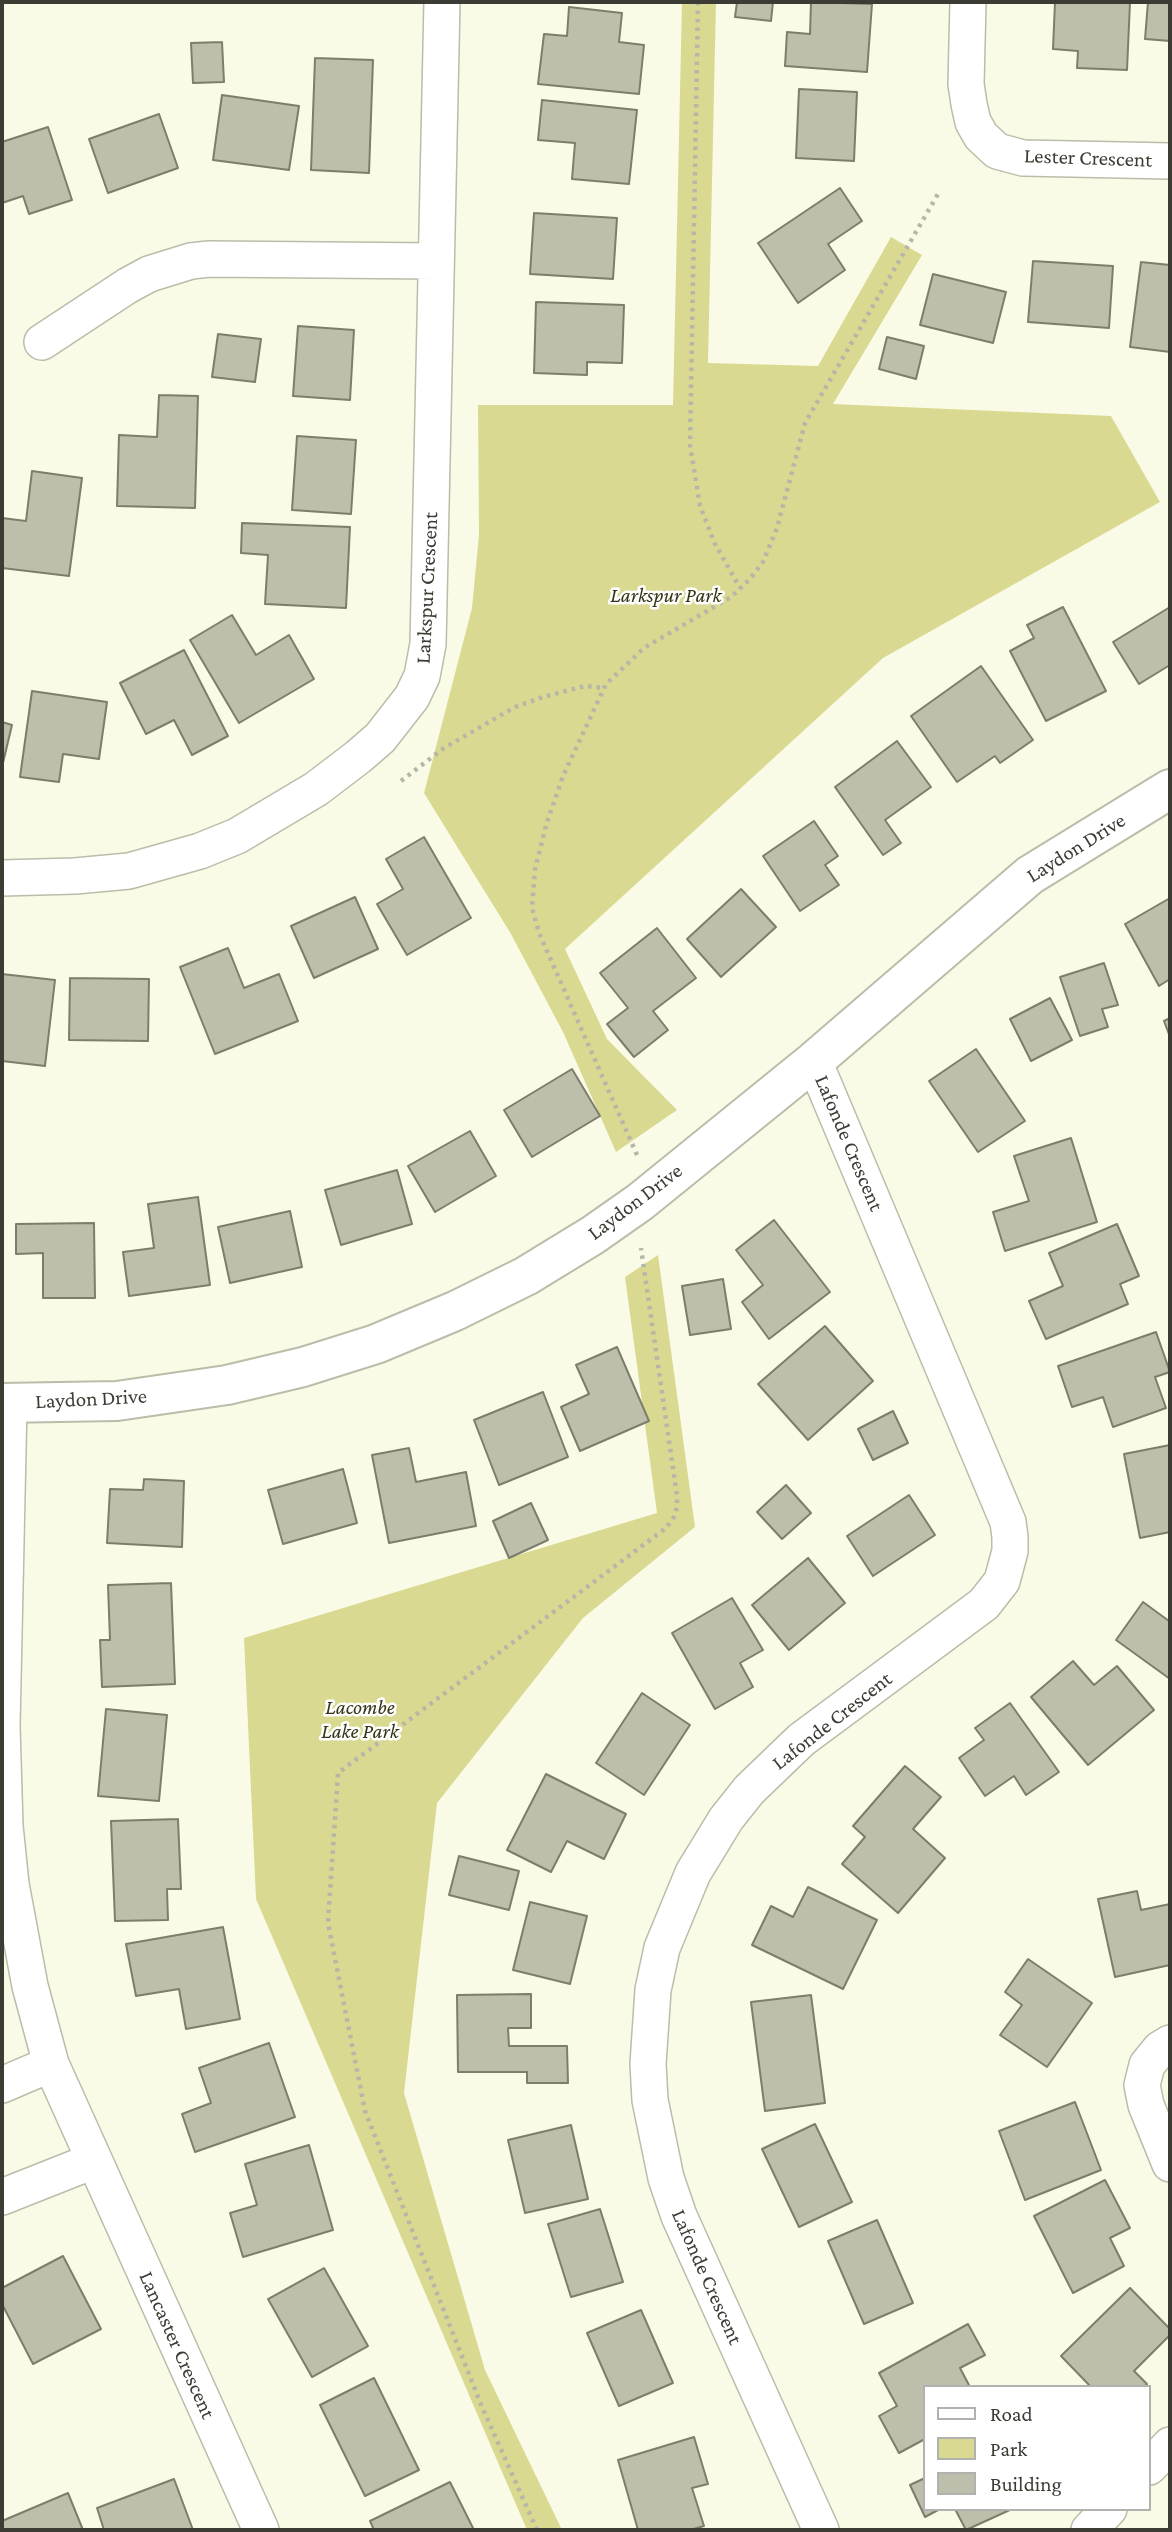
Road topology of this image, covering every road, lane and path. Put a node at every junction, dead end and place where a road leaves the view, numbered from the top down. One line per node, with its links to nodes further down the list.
1 (442, 2): 6 (street, Larkspur Crescent)
2 (698, 2): 8 (path)
3 (968, 2): 4 (street, Lester Crescent)
4 (1170, 161)
5 (937, 194): 8 (path)
6 (436, 261): 7 (street); 12 (street, Larkspur Crescent)
7 (42, 342)
8 (740, 588): 9 (path)
9 (605, 688): 10 (path); 14 (path)
10 (401, 781)
11 (1170, 789): 13 (street, Laydon Drive)
12 (2, 878)
13 (814, 1061): 16 (street, Laydon Drive); 28 (street, Lafonde Crescent)
14 (640, 1163)
15 (640, 1240): 27 (path)
16 (5, 1403): 18 (street, Lancaster Crescent)
17 (1170, 2043): 21 (street)
18 (51, 2064): 19 (street); 20 (street, Lancaster Crescent)
19 (2, 2085)
20 (93, 2161): 22 (street); 26 (street, Lancaster Crescent)
21 (1170, 2164)
22 (2, 2197)
23 (1170, 2445): 24 (street)
24 (1151, 2465)
25 (1107, 2511): 29 (street)
26 (261, 2530)
27 (537, 2530)
28 (821, 2530)
29 (1089, 2530)

